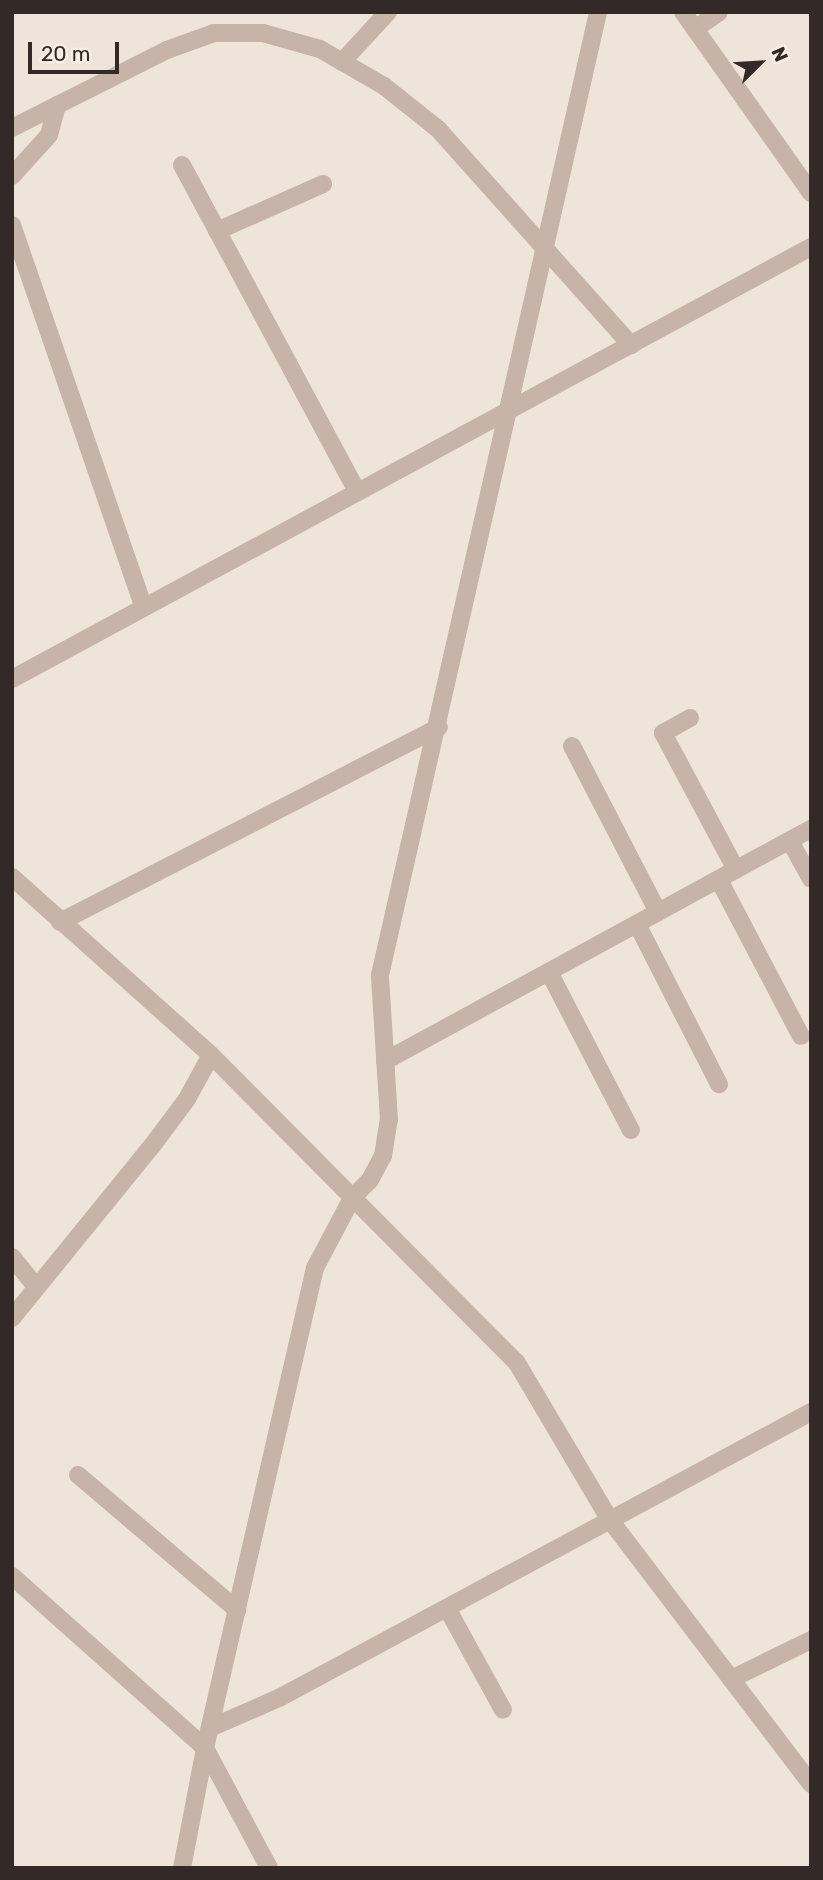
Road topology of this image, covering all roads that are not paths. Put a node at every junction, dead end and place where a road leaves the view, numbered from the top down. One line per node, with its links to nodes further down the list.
1 (388, 12): 6 (street)
2 (598, 12): 16 (street)
3 (683, 12): 5 (street)
4 (719, 12): 5 (street)
5 (695, 29): 12 (street)
6 (342, 62): 7 (street); 16 (street)
7 (57, 105): 8 (street); 10 (street)
8 (12, 128)
9 (182, 165): 14 (street)
10 (12, 176)
11 (323, 184): 14 (street)
12 (811, 193)
13 (12, 225): 20 (street)
14 (217, 231): 19 (street)
15 (811, 247): 17 (street)
16 (548, 248): 17 (street); 18 (street)
17 (631, 345): 18 (street)
18 (510, 411): 19 (street); 23 (street)
19 (356, 492): 20 (street)
20 (143, 606): 21 (street)
21 (12, 679)
22 (690, 718): 27 (street)
23 (439, 727): 32 (street); 37 (street)
24 (572, 746): 31 (street)
25 (811, 830): 26 (street)
26 (790, 841): 27 (street); 29 (street)
27 (736, 870): 30 (street)
28 (12, 877): 32 (street)
29 (811, 879)
30 (719, 880): 31 (street); 35 (street)
31 (658, 912): 33 (street)
32 (60, 922): 36 (street)
33 (637, 924): 34 (street); 38 (street)
34 (549, 972): 37 (street); 39 (street)
35 (801, 1035)
36 (211, 1055): 40 (street); 42 (street)
37 (385, 1061): 40 (street)
38 (719, 1084)
39 (631, 1130)
40 (352, 1198): 46 (street); 49 (street)
41 (12, 1257): 42 (street)
42 (36, 1287): 43 (street)
43 (12, 1318)
44 (811, 1412): 46 (street)
45 (78, 1475): 49 (street)
46 (610, 1520): 48 (street); 51 (street)
47 (12, 1576): 54 (street)
48 (447, 1608): 52 (street); 53 (street)
49 (237, 1610): 53 (street)
50 (811, 1640): 51 (street)
51 (731, 1679): 55 (street)
52 (503, 1710)
53 (210, 1728): 54 (street)
54 (205, 1748): 56 (street); 57 (street)
55 (811, 1784)
56 (182, 1868)
57 (269, 1868)

